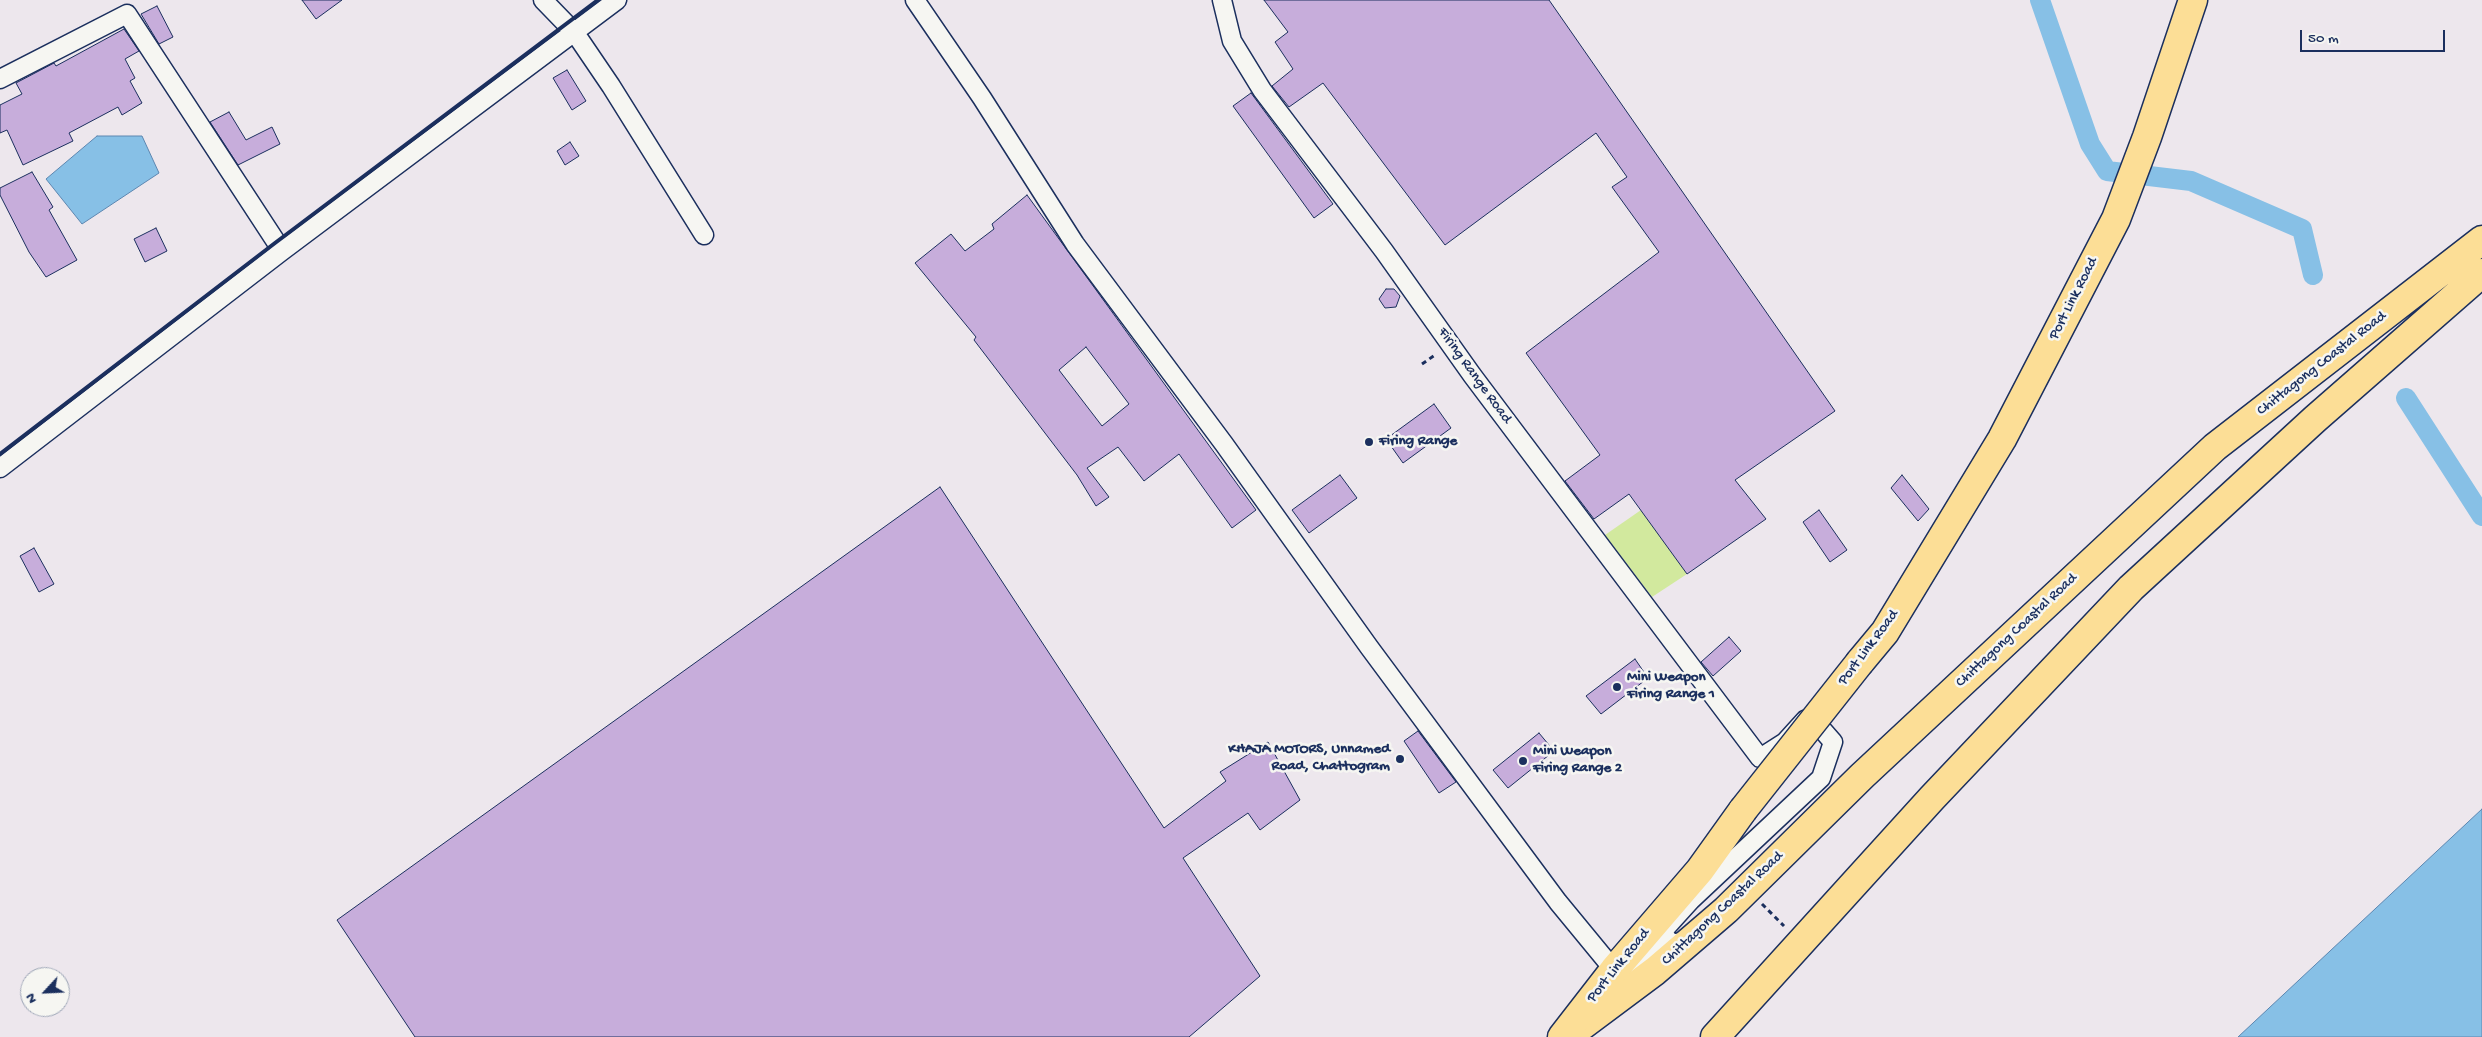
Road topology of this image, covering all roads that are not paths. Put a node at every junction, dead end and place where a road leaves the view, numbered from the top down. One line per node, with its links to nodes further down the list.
1 (543, 0): 6 (street)
2 (617, 0): 6 (street)
3 (915, 0): 15 (street)
4 (1222, 0): 13 (street, Firing Range Road)
5 (2193, 0): 15 (main road, Port Link Road, bridge)
6 (575, 33): 8 (street); 10 (street)
7 (0, 79): 10 (street)
8 (704, 236)
9 (2482, 240): 14 (main road, Chittagong Coastal Road)
10 (282, 251): 12 (street)
11 (2482, 274): 18 (main road)
12 (0, 468)
13 (1662, 932): 14 (street); 15 (street)
14 (1691, 940): 15 (main road, Chittagong Coastal Road)
15 (1623, 979): 16 (main road, Port Link Road); 17 (main road, Chittagong Coastal Road)
16 (1562, 1037)
17 (1566, 1037)
18 (1715, 1037)

